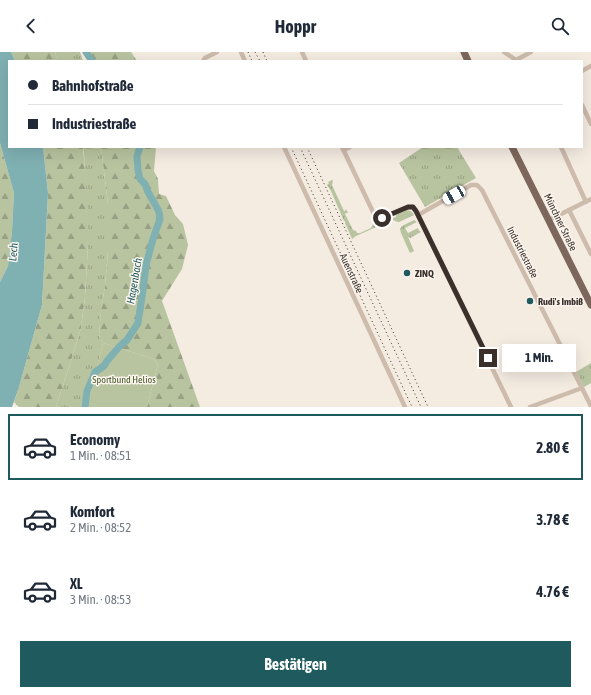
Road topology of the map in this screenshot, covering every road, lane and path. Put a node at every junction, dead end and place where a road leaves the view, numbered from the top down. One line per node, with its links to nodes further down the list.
1 (217, 52): 4 (street)
2 (504, 52): 5 (street)
3 (531, 52): 6 (street)
4 (204, 60)
5 (515, 60)
6 (518, 60)
7 (583, 107): 8 (street)
8 (591, 124)
9 (284, 148): 22 (street, Auenstraße)
10 (513, 148): 17 (main road, Münchner Straße)
11 (561, 148): 14 (street)
12 (343, 149): 16 (street)
13 (591, 199): 14 (street)
14 (586, 202): 15 (street)
15 (569, 210): 17 (street); 18 (street)
16 (419, 215): 20 (street, Industriestraße); 23 (street)
17 (549, 220): 19 (main road, Münchner Straße)
18 (591, 254)
19 (591, 306)
20 (582, 388): 21 (street, Industriestraße); 24 (street)
21 (591, 406)
22 (405, 407)
23 (511, 407)
24 (530, 407)

